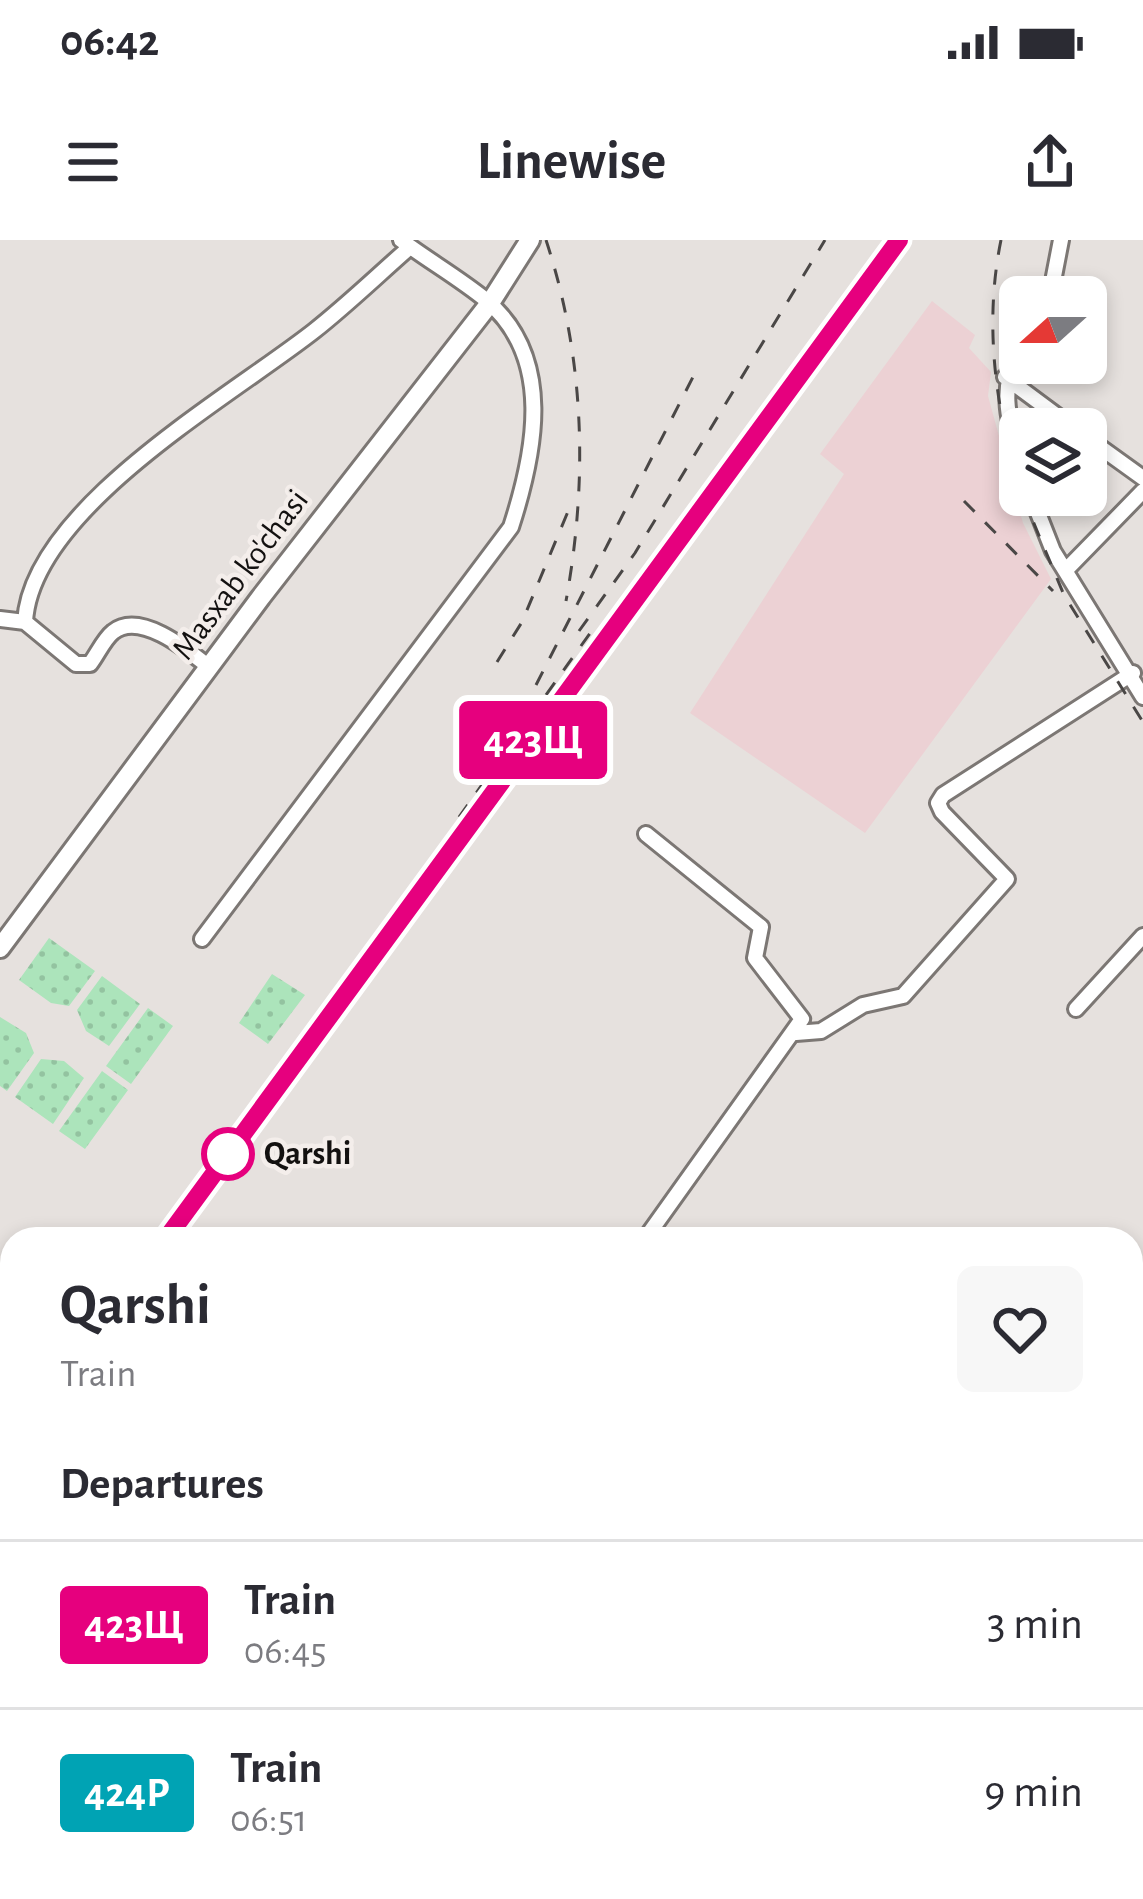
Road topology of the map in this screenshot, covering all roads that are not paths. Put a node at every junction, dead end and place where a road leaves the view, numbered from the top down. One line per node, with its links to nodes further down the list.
1 (530, 240): 5 (main road, Masxab ko'chasi)
2 (1061, 240): 4 (street)
3 (406, 243): 5 (street); 14 (street)
4 (1054, 276)
5 (490, 303): 15 (main road, Masxab ko'chasi); 20 (street)
6 (1014, 384): 7 (street)
7 (1047, 408)
8 (1107, 452): 9 (street)
9 (1143, 478)
10 (1143, 491): 12 (street)
11 (1039, 516): 12 (street)
12 (1066, 570): 16 (street)
13 (0, 619): 14 (street)
14 (25, 622): 15 (street)
15 (209, 667): 21 (main road, Masxab ko'chasi)
16 (1133, 674): 17 (street); 23 (street)
17 (1143, 697)
18 (646, 834): 23 (street)
19 (1143, 936): 22 (street)
20 (202, 939)
21 (0, 948)
22 (1076, 1010)
23 (796, 1033): 24 (street)
24 (654, 1227)

